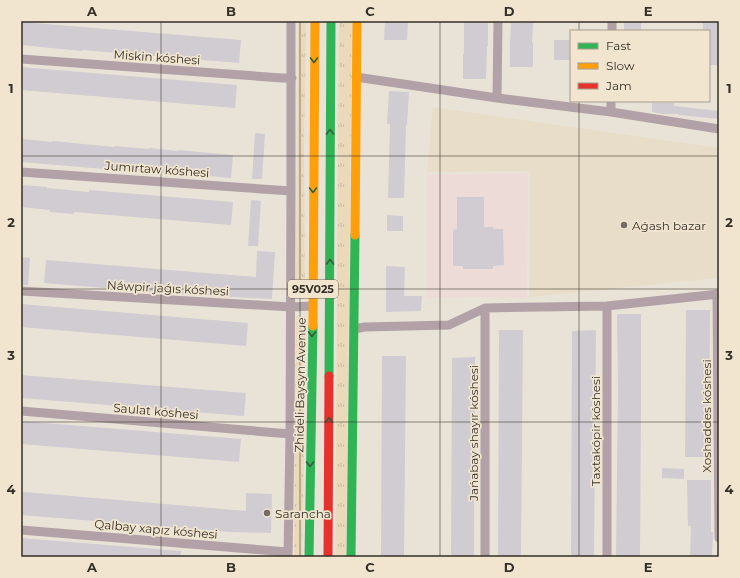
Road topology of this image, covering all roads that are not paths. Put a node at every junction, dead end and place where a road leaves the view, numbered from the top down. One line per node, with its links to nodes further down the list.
1 (291, 21): 8 (street)
2 (315, 21): 17 (main road, Zhideli Baysyn Avenue / 95V025, one-way to 17)
3 (331, 21): 28 (main road, 95V025, one-way to 3)
4 (357, 21): 7 (main road)
5 (498, 21): 9 (street)
6 (21, 59): 8 (street, Miskin kóshesi)
7 (356, 77): 9 (street); 21 (main road)
8 (292, 78): 14 (street)
9 (497, 98): 11 (street)
10 (611, 102): 11 (street)
11 (611, 112): 12 (street)
12 (719, 129)
13 (21, 172): 14 (street, Jumırtaw kóshesi)
14 (291, 191): 19 (street)
15 (21, 291): 19 (street, Náwpir jaǵıs kóshesi)
16 (718, 294): 18 (street); 25 (street, Xoshaddes kóshesi)
17 (313, 306): 19 (street, Náwpir jaǵıs kóshesi); 27 (main road, Zhideli Baysyn Avenue / 95V025, one-way to 27)
18 (607, 306): 20 (street); 31 (street, Taxtakópir kóshesi)
19 (290, 307): 23 (street)
20 (485, 308): 21 (street); 30 (street, Jańabay shayır kóshesi)
21 (354, 329): 29 (main road)
22 (21, 411): 23 (street, Saulat kóshesi)
23 (290, 434): 26 (street)
24 (21, 530): 26 (street, Qalbay xapız kóshesi)
25 (719, 538)
26 (288, 554)
27 (309, 557)
28 (328, 557)
29 (351, 557)
30 (485, 557)
31 (607, 557)

